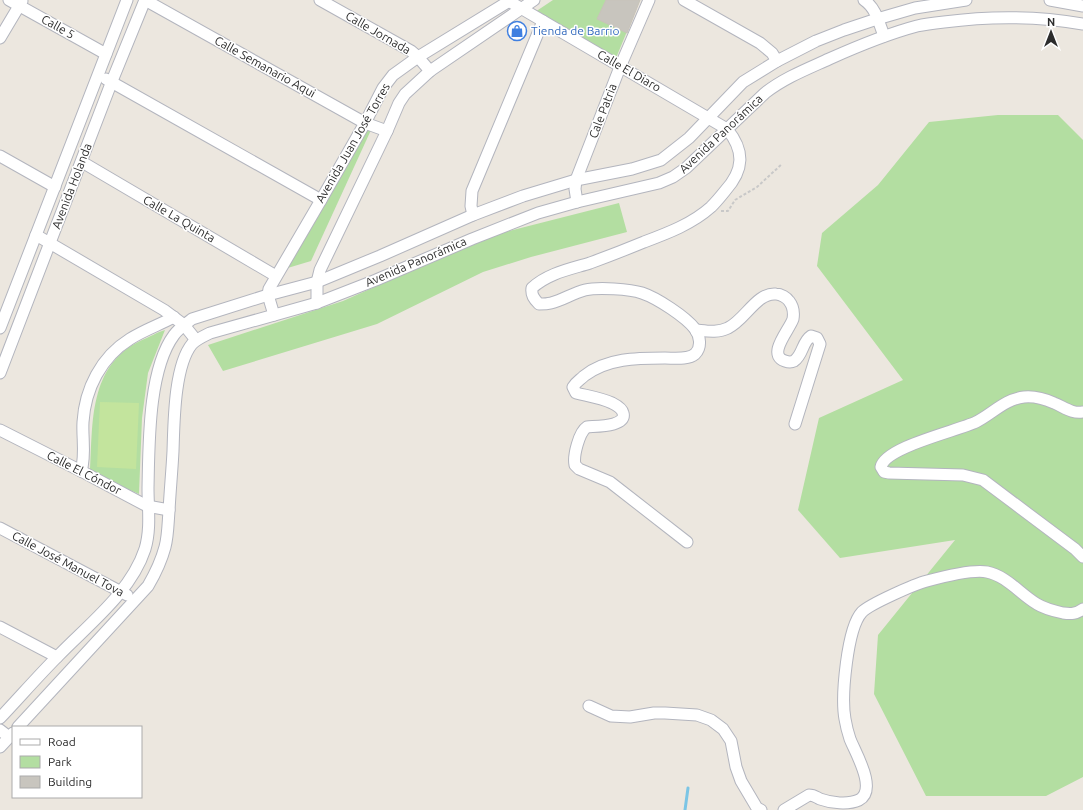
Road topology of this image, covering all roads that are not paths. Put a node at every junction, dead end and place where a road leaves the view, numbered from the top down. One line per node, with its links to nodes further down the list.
1 (127, 0): 19 (street, Avenida Holanda)
2 (145, 0): 25 (street, Avenida Holanda); 27 (street, Calle Semanario Aqui)
3 (320, 0): 20 (street, Calle Jornada)
4 (509, 0): 13 (street, Calle El Diaro); 20 (street, Avenida Juan José Torres)
5 (534, 0): 13 (street, Avenida Juan José Torres)
6 (649, 0): 22 (street, Cale Patria)
7 (684, 0): 21 (street)
8 (864, 0): 14 (street)
9 (966, 0): 14 (street, Avenida Panorámica)
10 (1050, 0): 12 (street)
11 (17, 2): 18 (street); 19 (street, Calle 5)
12 (1083, 6)
13 (521, 8): 15 (street, Calle El Diaro); 23 (street, Avenida Juan José Torres)
14 (877, 19): 17 (street); 21 (street, Avenida Panorámica)
15 (543, 21): 22 (street, Calle El Diaro); 36 (street)
16 (1083, 24): 17 (street, Avenida Panorámica)
17 (884, 36): 28 (street, Avenida Panorámica)
18 (0, 38)
19 (106, 54): 24 (street, Avenida Holanda)
20 (418, 57): 23 (street, Calle Jornada); 27 (street, Avenida Juan José Torres)
21 (777, 61): 26 (street, Avenida Panorámica)
22 (620, 67): 26 (street, Calle El Diaro); 32 (street, Cale Patria)
23 (430, 71): 29 (street, Avenida Juan José Torres)
24 (99, 75): 25 (street); 33 (street, Avenida Holanda)
25 (112, 81): 31 (street, Avenida Holanda); 34 (street)
26 (709, 118): 28 (street, Calle El Diaro); 32 (street, Avenida Panorámica)
27 (365, 123): 29 (street, Calle Semanario Aqui); 34 (street, Avenida Juan José Torres)
28 (727, 129): 35 (street, Avenida Panorámica); 47 (street)
29 (387, 131): 40 (street, Avenida Juan José Torres)
30 (0, 156): 33 (street)
31 (82, 162): 38 (street, Avenida Holanda); 39 (street, Calle La Quinta)
32 (576, 180): 35 (street, Cale Patria); 36 (street, Avenida Panorámica)
33 (55, 187): 37 (street, Avenida Holanda)
34 (321, 200): 39 (street, Avenida Juan José Torres)
35 (577, 202): 42 (street, Avenida Panorámica)
36 (473, 215): 40 (street, Avenida Panorámica)
37 (36, 235): 38 (street); 45 (street, Avenida Holanda)
38 (50, 243): 44 (street); 49 (street, Avenida Holanda)
39 (276, 276): 41 (street, Avenida Juan José Torres)
40 (317, 282): 41 (street, Avenida Panorámica); 42 (street, Avenida Juan José Torres)
41 (268, 295): 43 (street); 46 (street, Avenida Panorámica)
42 (317, 303): 43 (street, Avenida Panorámica)
43 (274, 315): 48 (street, Avenida Panorámica)
44 (174, 317): 46 (street); 53 (street)
45 (1, 323)
46 (184, 325): 48 (street); 54 (street)
47 (696, 331): 51 (street); 57 (street)
48 (196, 340): 55 (street)
49 (0, 374)
50 (1083, 412): 58 (street)
51 (795, 424)
52 (0, 430): 53 (street, Calle El Cóndor)
53 (81, 471): 54 (street, Calle El Cóndor)
54 (149, 506): 55 (street, Calle El Cóndor); 59 (street)
55 (169, 510): 60 (street)
56 (0, 528): 59 (street, Calle José Manuel Tova)
57 (687, 542)
58 (1083, 557)
59 (121, 591): 60 (street, Calle José Manuel Tova); 63 (street)
60 (135, 600): 66 (street)
61 (1083, 609): 71 (street)
62 (0, 627): 63 (street)
63 (57, 657): 65 (street)
64 (589, 706): 70 (street)
65 (0, 718)
66 (19, 726)
67 (0, 730): 68 (street)
68 (11, 735): 69 (street)
69 (0, 747)
70 (761, 810)
71 (784, 810)

